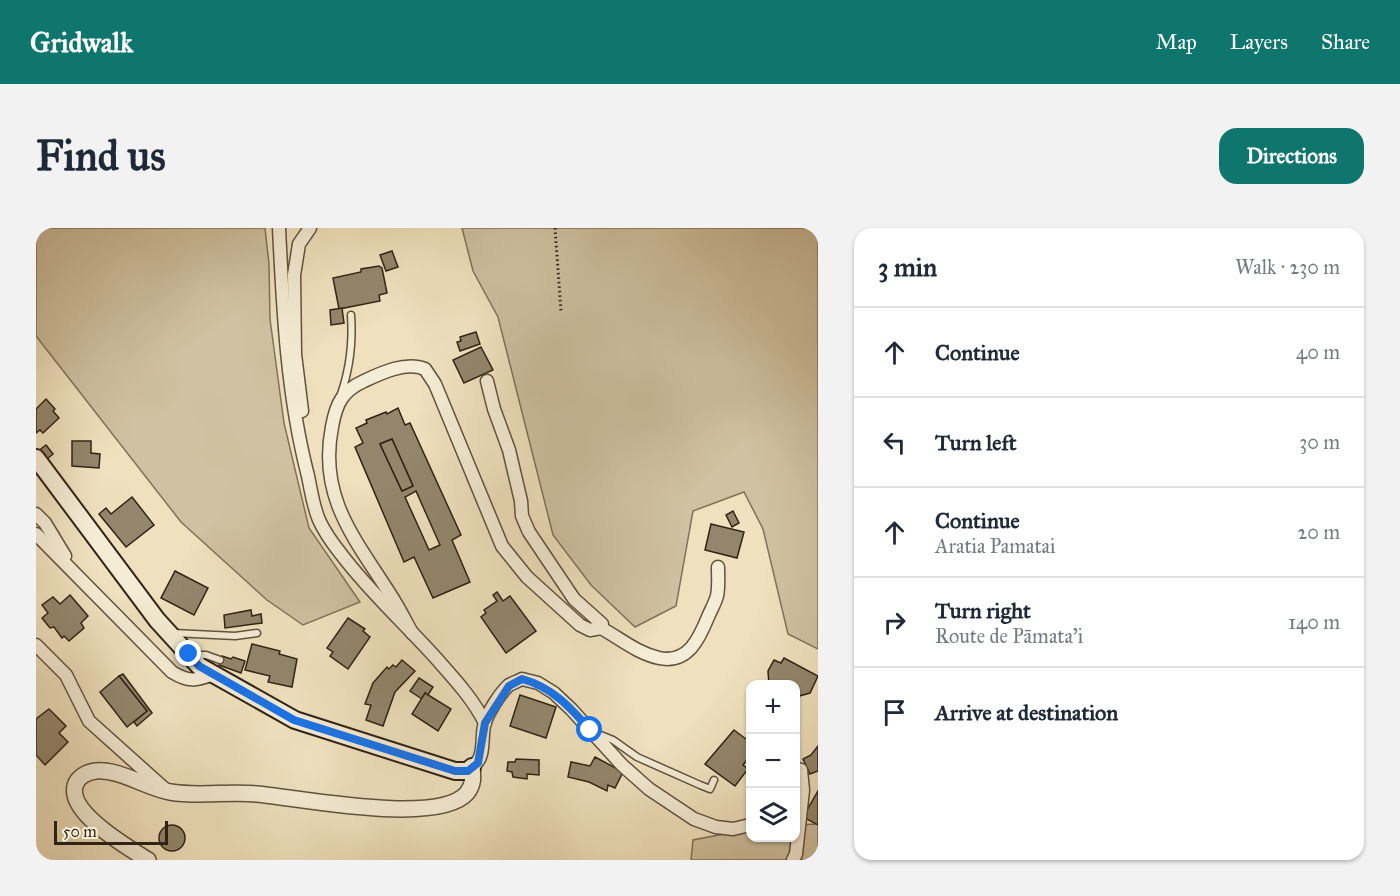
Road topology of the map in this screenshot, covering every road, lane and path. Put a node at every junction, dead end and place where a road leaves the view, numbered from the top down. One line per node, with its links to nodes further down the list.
1 (279, 228): 8 (street)
2 (310, 228): 8 (street)
3 (555, 228): 4 (path)
4 (561, 311)
5 (351, 315): 7 (lane)
6 (487, 381): 14 (street)
7 (336, 406): 14 (street); 17 (street)
8 (303, 456): 17 (street)
9 (36, 458): 15 (main road)
10 (36, 514): 13 (street)
11 (36, 534): 13 (street)
12 (718, 567): 14 (street)
13 (77, 575): 19 (street)
14 (601, 628)
15 (168, 633): 16 (lane); 19 (main road)
16 (256, 633)
17 (412, 633): 20 (street)
18 (36, 645): 25 (street)
19 (217, 667): 22 (main road)
20 (485, 723): 21 (street); 22 (street)
21 (590, 730): 24 (lane); 26 (street)
22 (472, 767): 25 (street)
23 (800, 770): 28 (street)
24 (714, 780)
25 (170, 792): 27 (street)
26 (746, 826)
27 (148, 860)
28 (793, 860)

